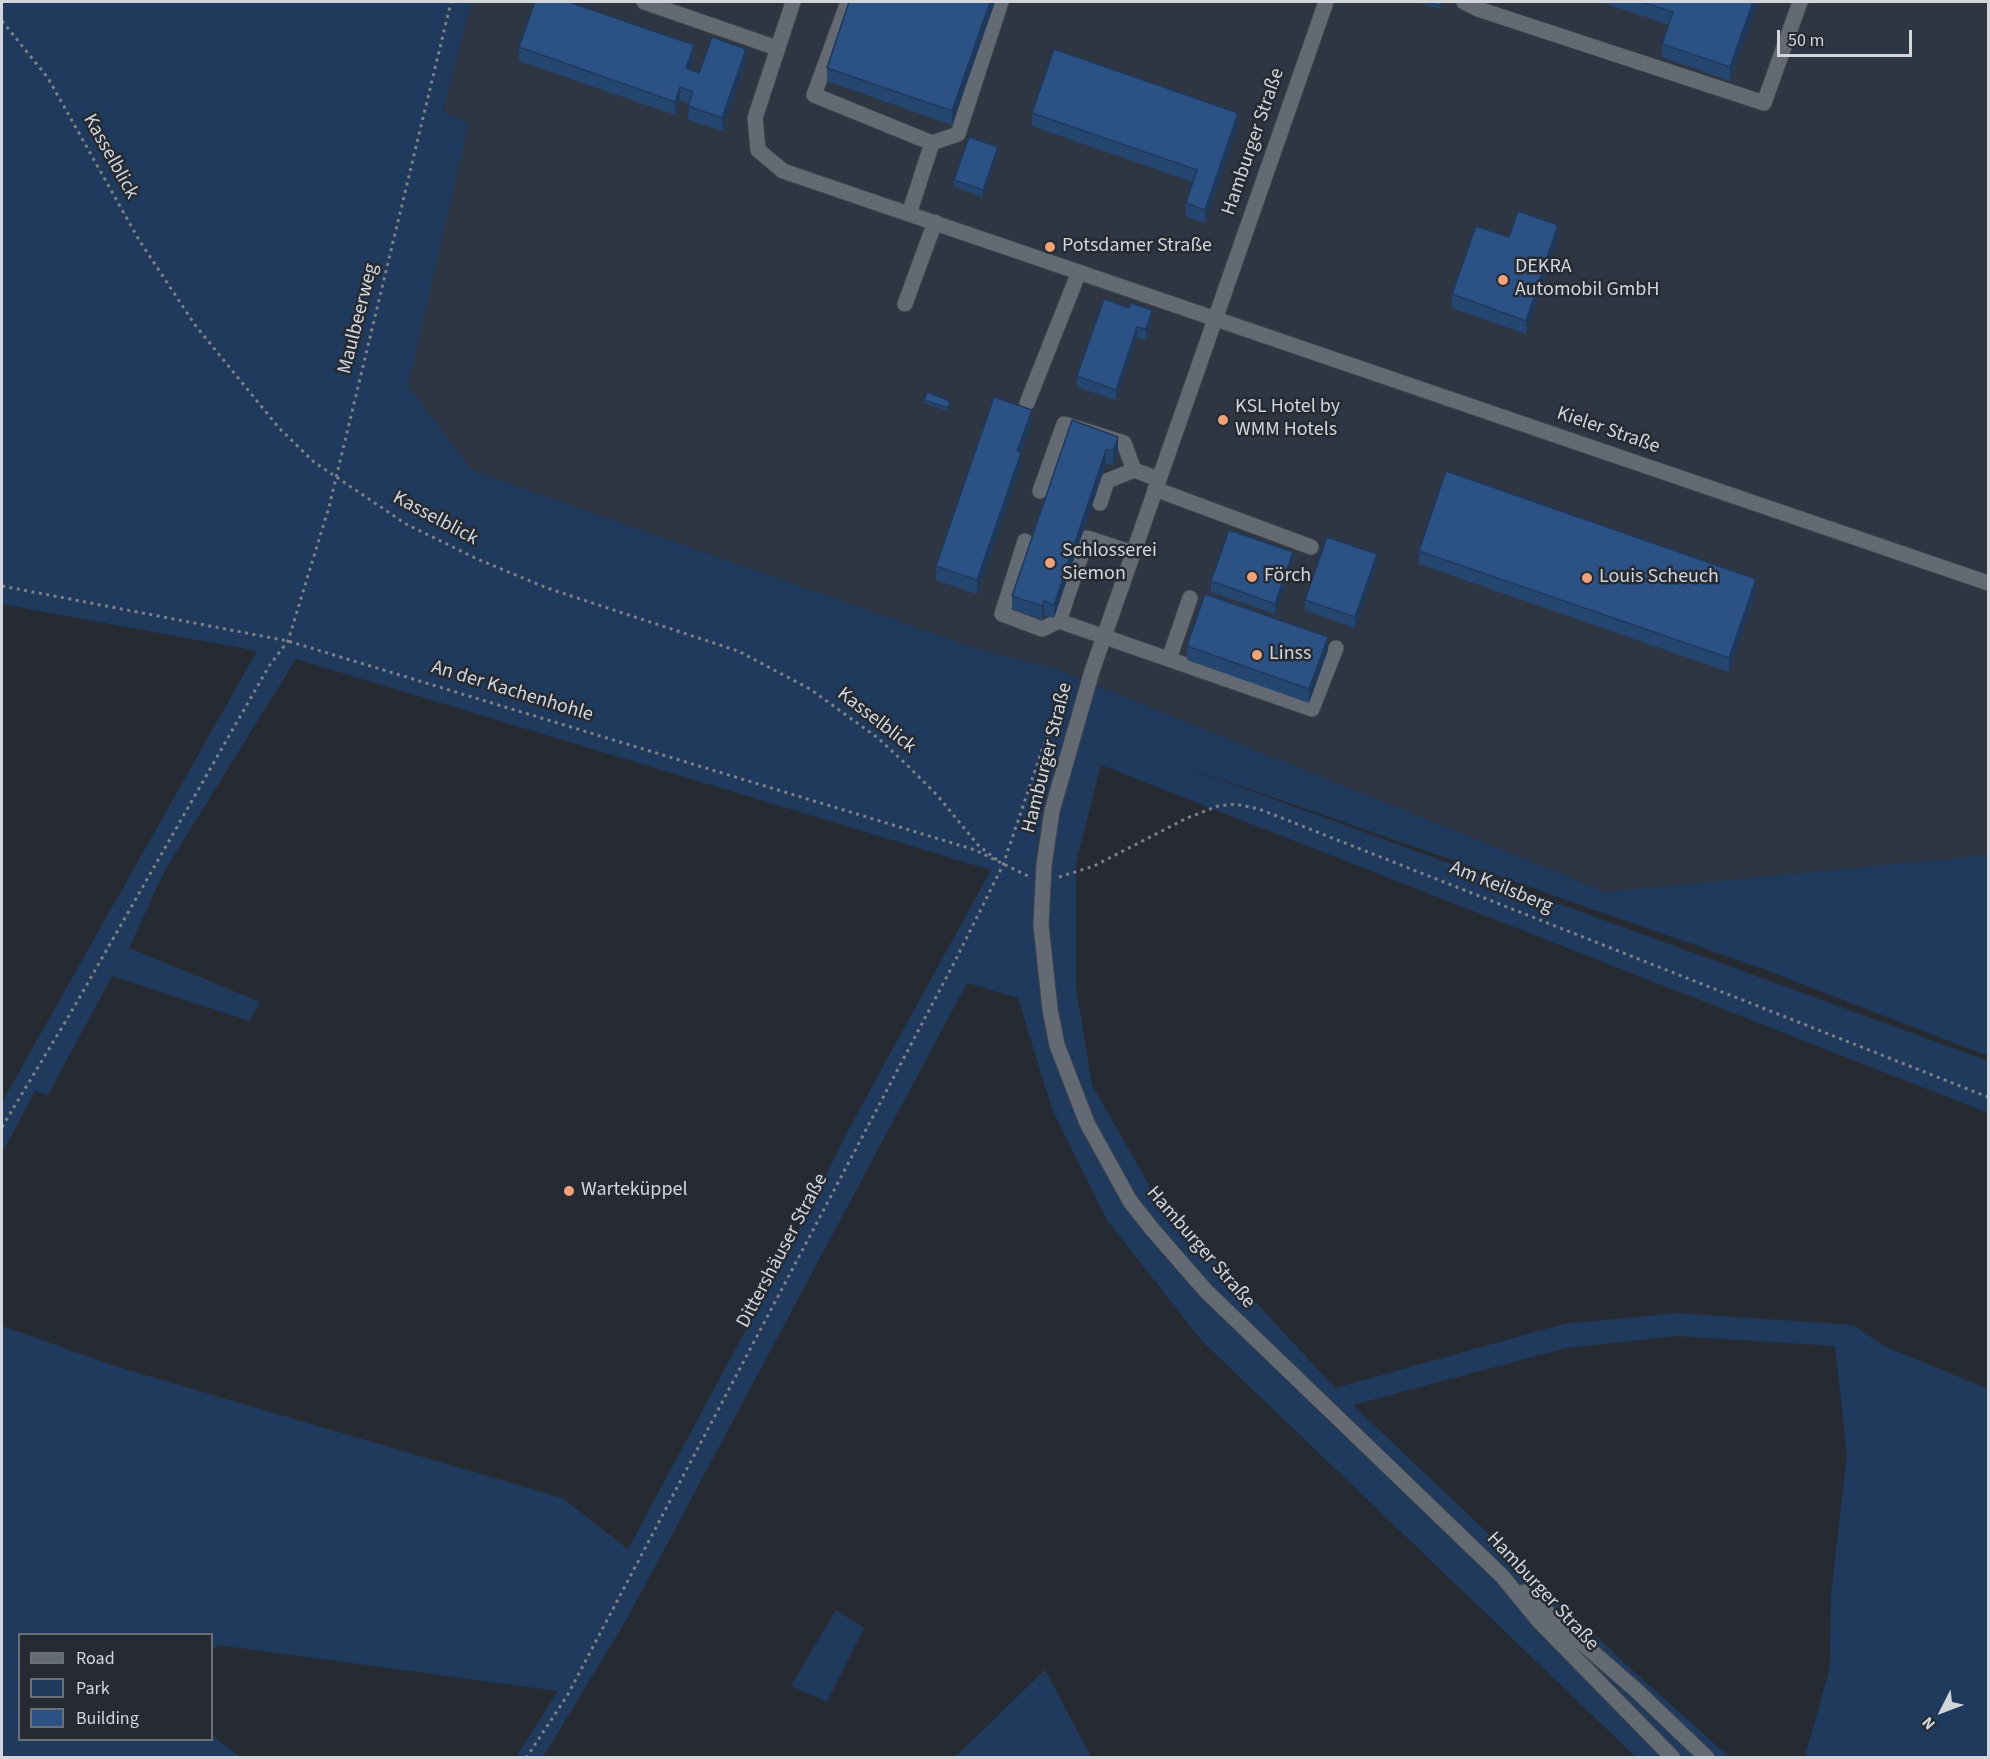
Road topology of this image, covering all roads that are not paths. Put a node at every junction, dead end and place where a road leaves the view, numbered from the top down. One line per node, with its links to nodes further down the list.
1 (644, 2): 8 (street)
2 (793, 2): 8 (street)
3 (848, 2): 9 (street)
4 (1001, 2): 9 (street)
5 (1326, 2): 14 (street, Hamburger Straße)
6 (1464, 2): 7 (street)
7 (1800, 2)
8 (777, 48): 10 (street)
9 (932, 143): 10 (street)
10 (909, 213): 11 (street)
11 (935, 222): 12 (street); 13 (street)
12 (1079, 272): 14 (street); 15 (street)
13 (905, 304)
14 (1215, 318): 17 (street, Hamburger Straße); 23 (street, Kieler Straße)
15 (1027, 403)
16 (1134, 470): 17 (street); 18 (street); 19 (street)
17 (1157, 484): 21 (street); 22 (street, Hamburger Straße)
18 (1040, 490)
19 (1100, 503)
20 (1025, 541): 25 (street)
21 (1311, 547)
22 (1133, 553): 25 (street); 26 (street, Hamburger Straße)
23 (1989, 583)
24 (1190, 598): 28 (street)
25 (1059, 621): 26 (street)
26 (1103, 637): 28 (street); 29 (street, Hamburger Straße)
27 (1336, 648): 28 (street)
28 (1169, 659)
29 (1502, 1576): 30 (street, Hamburger Straße); 31 (street)
30 (1673, 1758)
31 (1707, 1758)

